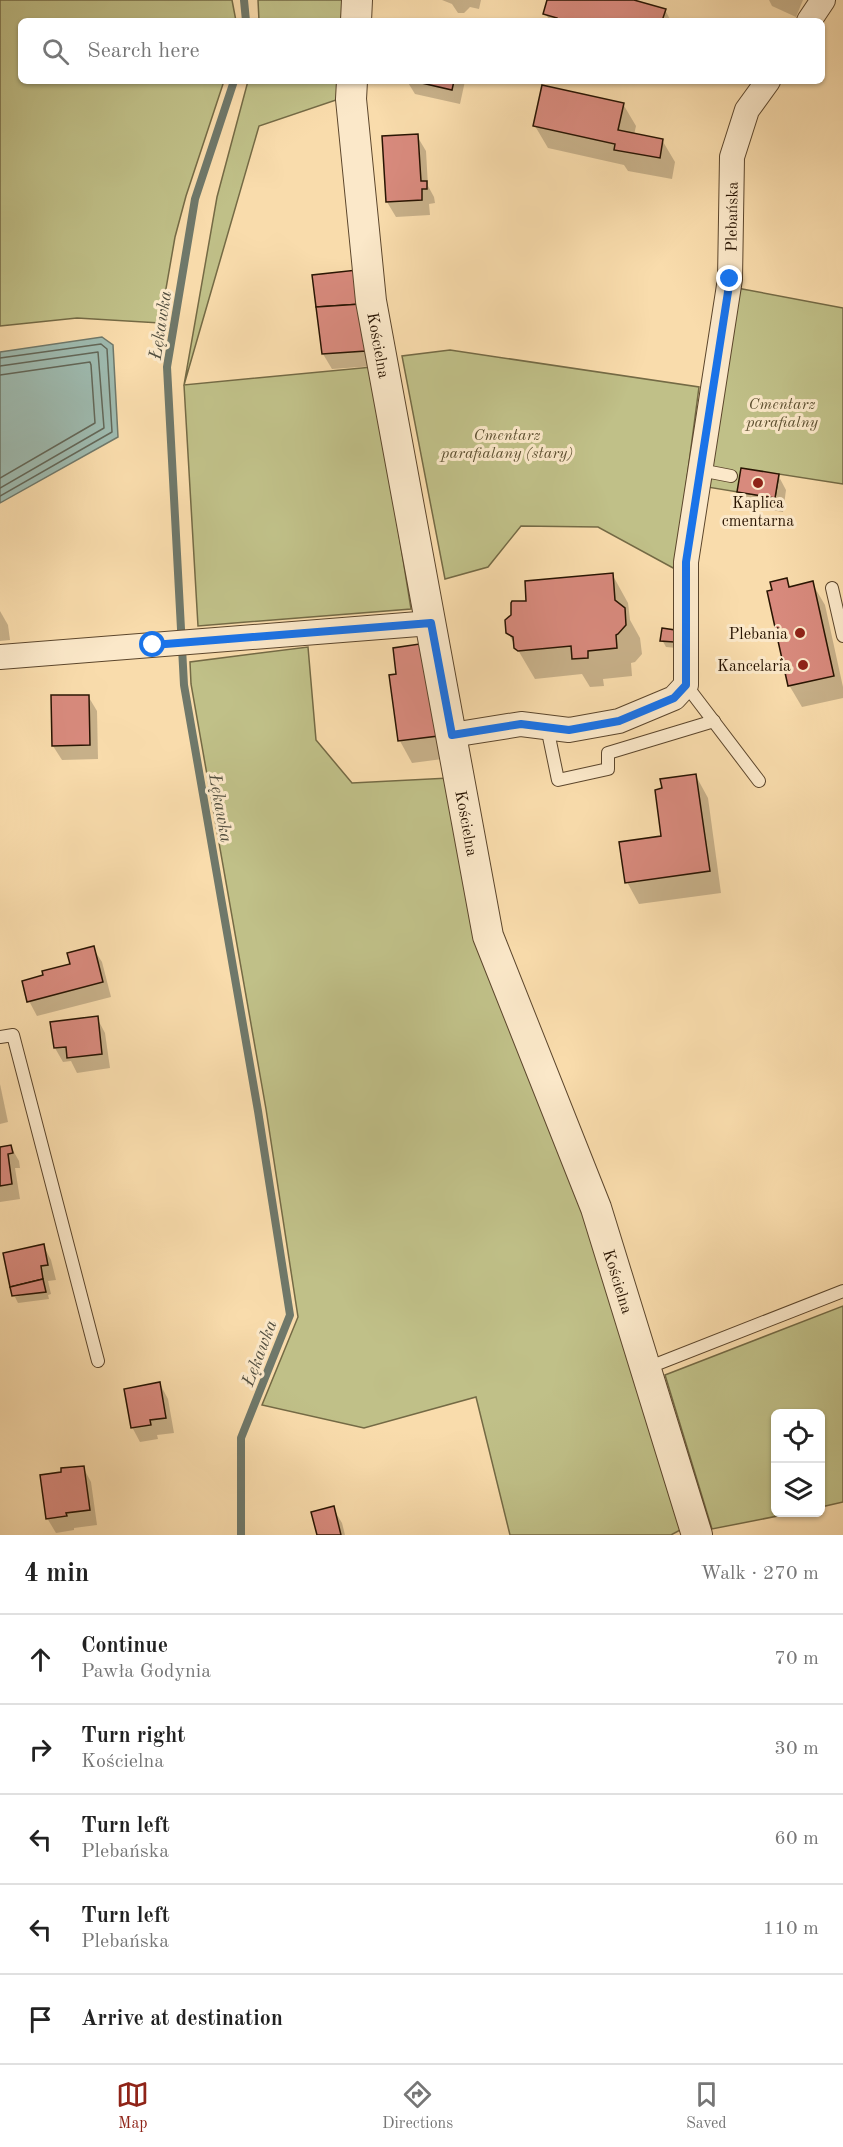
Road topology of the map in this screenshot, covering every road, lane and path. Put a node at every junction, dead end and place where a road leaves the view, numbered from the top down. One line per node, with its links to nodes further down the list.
1 (357, 0): 3 (street)
2 (823, 0): 4 (street)
3 (356, 18)
4 (811, 18)
5 (352, 84): 10 (street, Kościelna)
6 (766, 84): 7 (street, Plebańska)
7 (700, 470): 8 (lane); 13 (street, Plebańska)
8 (731, 476)
9 (832, 588): 11 (lane)
10 (431, 623): 12 (street); 16 (street, Kościelna)
11 (843, 636)
12 (0, 657)
13 (686, 685): 14 (lane); 15 (street)
14 (714, 721): 15 (lane); 17 (lane)
15 (547, 727): 16 (street)
16 (452, 735): 21 (street, Kościelna)
17 (759, 781)
18 (0, 1037): 20 (lane)
19 (843, 1291): 21 (lane)
20 (98, 1361)
21 (646, 1369): 22 (street, Kościelna)
22 (695, 1534)

